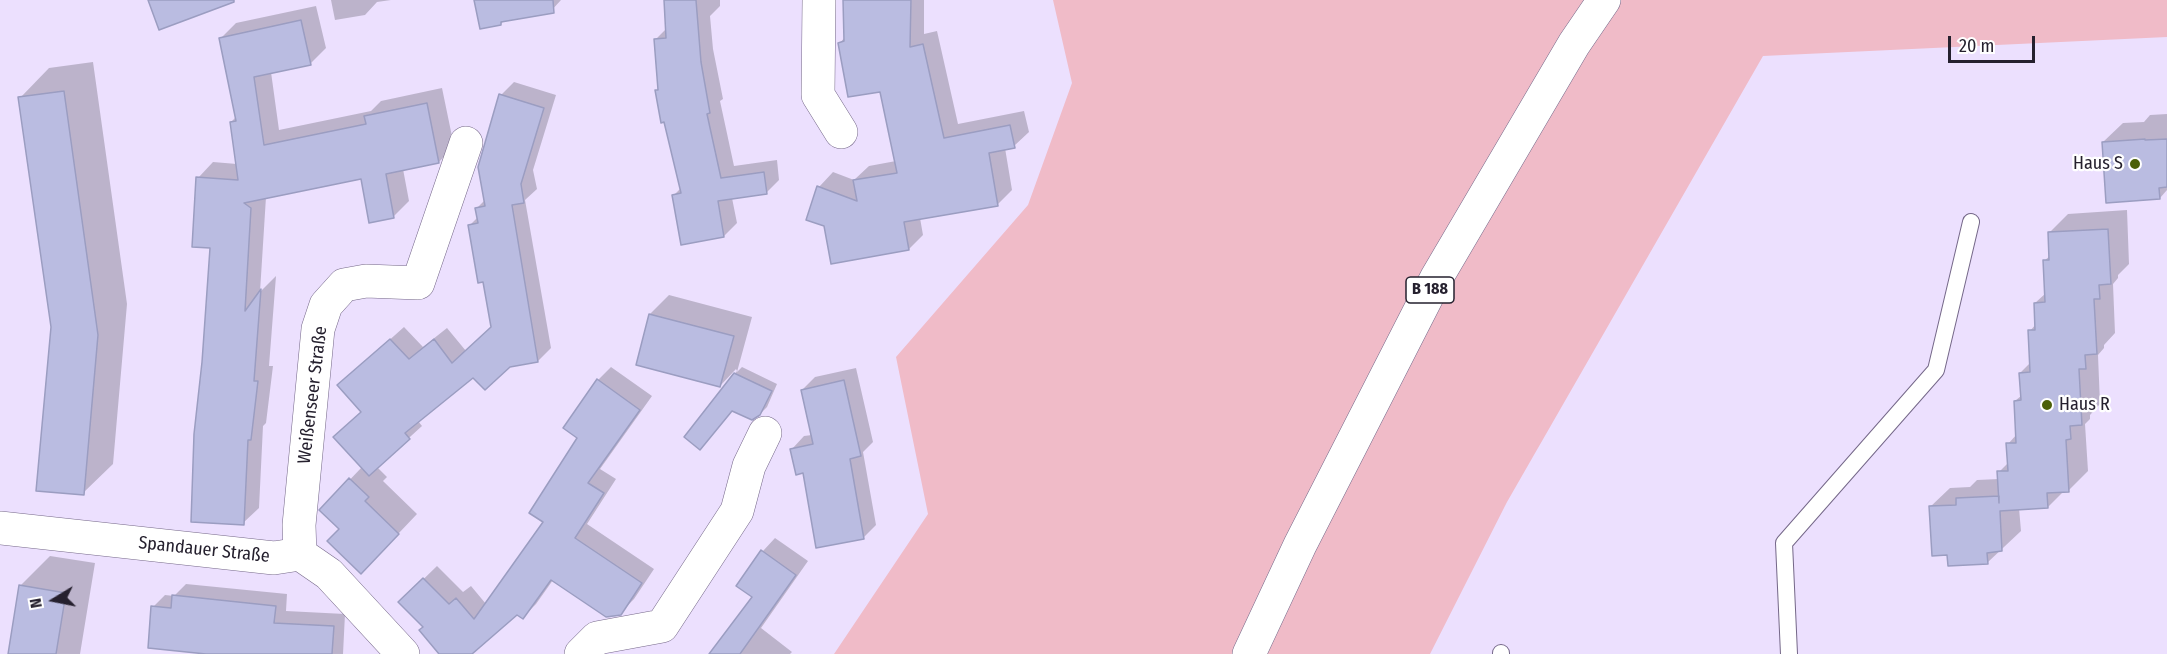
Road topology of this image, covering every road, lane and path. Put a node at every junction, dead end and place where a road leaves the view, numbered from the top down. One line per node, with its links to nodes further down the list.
1 (819, 0): 3 (street)
2 (1604, 0): 11 (street, B 188)
3 (841, 132)
4 (466, 143): 8 (street, Weißenseer Straße)
5 (1971, 222): 12 (lane)
6 (765, 433): 10 (street)
7 (0, 528): 8 (street, Spandauer Straße)
8 (300, 554): 9 (street)
9 (403, 654)
10 (581, 654)
11 (1249, 654)
12 (1789, 654)

